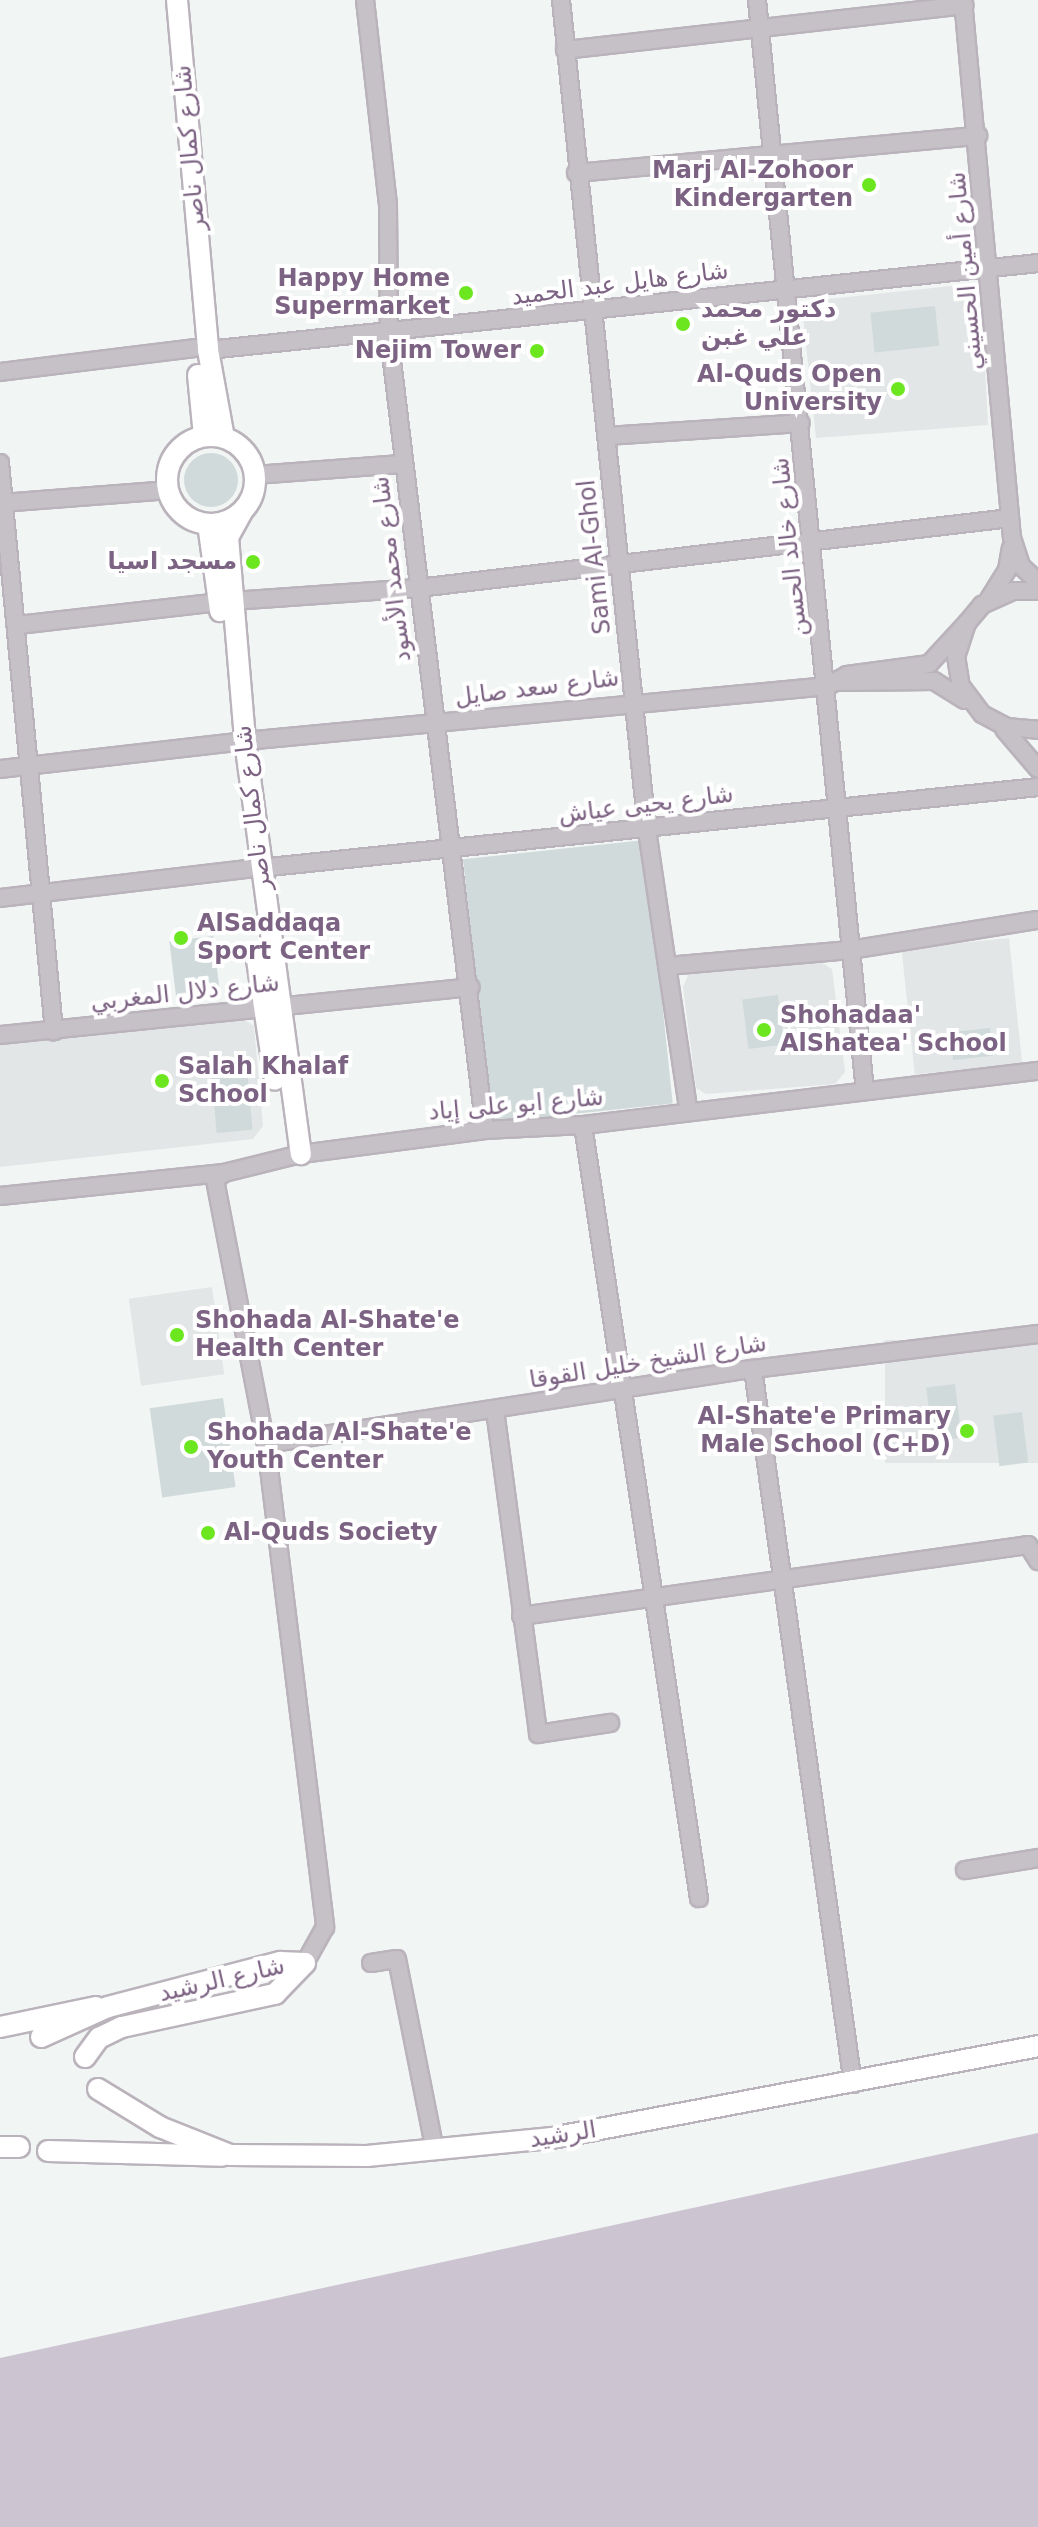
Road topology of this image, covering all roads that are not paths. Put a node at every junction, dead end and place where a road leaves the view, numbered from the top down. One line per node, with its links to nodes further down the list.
1 (165, 0): 17 (main road, شارع كمال ناصر)
2 (177, 0): 17 (main road, شارع كمال ناصر)
3 (365, 0): 16 (street, شارع محمد الأسود)
4 (561, 0): 8 (street, Sami Al-Ghol)
5 (757, 0): 7 (street, شارع خالد الحسن)
6 (963, 2): 7 (street); 9 (street, شارع أمين الحسيني)
7 (760, 30): 8 (street); 10 (street, شارع خالد الحسن)
8 (565, 50): 11 (street, Sami Al-Ghol)
9 (978, 136): 10 (street); 13 (street, شارع أمين الحسيني)
10 (773, 155): 11 (street); 14 (street, شارع خالد الحسن)
11 (576, 173): 15 (street, Sami Al-Ghol)
12 (1038, 263): 13 (street, شارع هايل عبد الحميد)
13 (992, 271): 14 (street, شارع هايل عبد الحميد); 28 (street, شارع أمين الحسيني)
14 (783, 290): 15 (street, شارع هايل عبد الحميد); 19 (street, شارع خالد الحسن)
15 (597, 310): 16 (street, شارع هايل عبد الحميد); 20 (street, Sami Al-Ghol)
16 (389, 336): 17 (street, شارع هايل عبد الحميد); 23 (street, شارع محمد الأسود)
17 (201, 349): 18 (street, شارع هايل عبد الحميد); 21 (main road, شارع كمال ناصر)
18 (0, 372)
19 (801, 423): 20 (street); 31 (street, شارع خالد الحسن)
20 (607, 436): 32 (street, Sami Al-Ghol)
21 (214, 437): 24 (main road); 25 (main road)
22 (0, 463): 26 (street)
23 (404, 464): 24 (street); 34 (street, شارع محمد الأسود)
24 (256, 475): 27 (main road)
25 (169, 490): 26 (street); 29 (main road)
26 (2, 502): 39 (street)
27 (242, 512): 29 (main road); 36 (main road, شارع كمال ناصر)
28 (1010, 518): 30 (street, شارع أمين الحسيني); 31 (street)
29 (208, 524): 36 (main road)
30 (1012, 538): 33 (street, شارع أمين الحسيني); 37 (street, شارع أمين الحسيني)
31 (813, 542): 32 (street); 40 (street, شارع خالد الحسن)
32 (620, 563): 34 (street); 41 (street, Sami Al-Ghol)
33 (1038, 582)
34 (418, 588): 36 (street); 44 (street, شارع محمد الأسود)
35 (1038, 591): 37 (street)
36 (225, 601): 39 (street); 46 (main road, شارع كمال ناصر)
37 (985, 603): 38 (street, شارع أمين الحسيني)
38 (967, 623): 40 (street, شارع سعد صايل); 42 (street)
39 (18, 625): 47 (street)
40 (831, 684): 41 (street, شارع سعد صايل); 42 (street, شارع سعد صايل); 51 (street, شارع خالد الحسن)
41 (633, 700): 44 (street, شارع سعد صايل); 52 (street, Sami Al-Ghol)
42 (976, 708): 43 (street, شارع سعد صايل)
43 (990, 719): 45 (street); 49 (street)
44 (436, 726): 46 (street, شارع سعد صايل); 53 (street, شارع محمد الأسود)
45 (1038, 730)
46 (241, 742): 47 (street, شارع سعد صايل); 54 (main road, شارع كمال ناصر)
47 (26, 765): 48 (street, شارع سعد صايل); 55 (street)
48 (0, 769)
49 (1038, 769)
50 (1038, 787): 51 (street, شارع يحيى عياش)
51 (836, 805): 52 (street, شارع يحيى عياش); 58 (street, شارع خالد الحسن)
52 (647, 830): 53 (street, شارع يحيى عياش); 59 (street, Sami Al-Ghol)
53 (455, 850): 54 (street, شارع يحيى عياش); 60 (street, شارع محمد الأسود)
54 (254, 868): 55 (street, شارع يحيى عياش); 61 (main road, شارع كمال ناصر)
55 (42, 893): 56 (street, شارع يحيى عياش); 62 (street)
56 (0, 898)
57 (1038, 920): 58 (street)
58 (850, 950): 59 (street); 65 (street, شارع خالد الحسن)
59 (667, 966): 66 (street, Sami Al-Ghol)
60 (471, 987): 61 (street, شارع دلال المغربي); 68 (street, شارع محمد الأسود)
61 (270, 1009): 62 (street, شارع دلال المغربي); 69 (main road, شارع كمال ناصر)
62 (54, 1031): 63 (street, شارع دلال المغربي)
63 (0, 1035)
64 (1038, 1071): 65 (street, شارع ابو على إياد)
65 (865, 1091): 66 (street, شارع ابو على إياد)
66 (688, 1109): 67 (street, شارع ابو على إياد)
67 (583, 1125): 68 (street, شارع ابو على إياد); 74 (street)
68 (485, 1130): 69 (street, شارع ابو على إياد)
69 (295, 1155): 70 (street, شارع ابو على إياد)
70 (224, 1173): 71 (street, شارع ابو على إياد); 76 (street)
71 (0, 1196)
72 (1038, 1334): 73 (street, شارع الشيخ خليل القوقا)
73 (753, 1369): 74 (street, شارع الشيخ خليل القوقا); 78 (street)
74 (624, 1391): 75 (street, شارع الشيخ خليل القوقا); 79 (street)
75 (495, 1410): 76 (street, شارع الشيخ خليل القوقا); 80 (street)
76 (266, 1444): 85 (street)
77 (1038, 1561): 78 (street)
78 (779, 1578): 79 (street); 92 (street)
79 (650, 1596): 80 (street); 84 (street)
80 (521, 1616): 81 (street)
81 (610, 1723)
82 (1038, 1858): 83 (street)
83 (965, 1870)
84 (699, 1898)
85 (305, 1963): 87 (main road, شارع الرشيد); 91 (main road, شارع الرشيد)
86 (371, 1963): 95 (street)
87 (108, 2007): 88 (main road); 89 (main road, شارع الرشيد)
88 (0, 2027)
89 (41, 2037)
90 (1038, 2046): 92 (main road, الرشيد)
91 (85, 2057)
92 (853, 2084): 95 (main road, الرشيد)
93 (98, 2089): 96 (main road, الرشيد)
94 (48, 2151): 96 (main road)
95 (435, 2151): 96 (main road, الرشيد)
96 (230, 2155)

